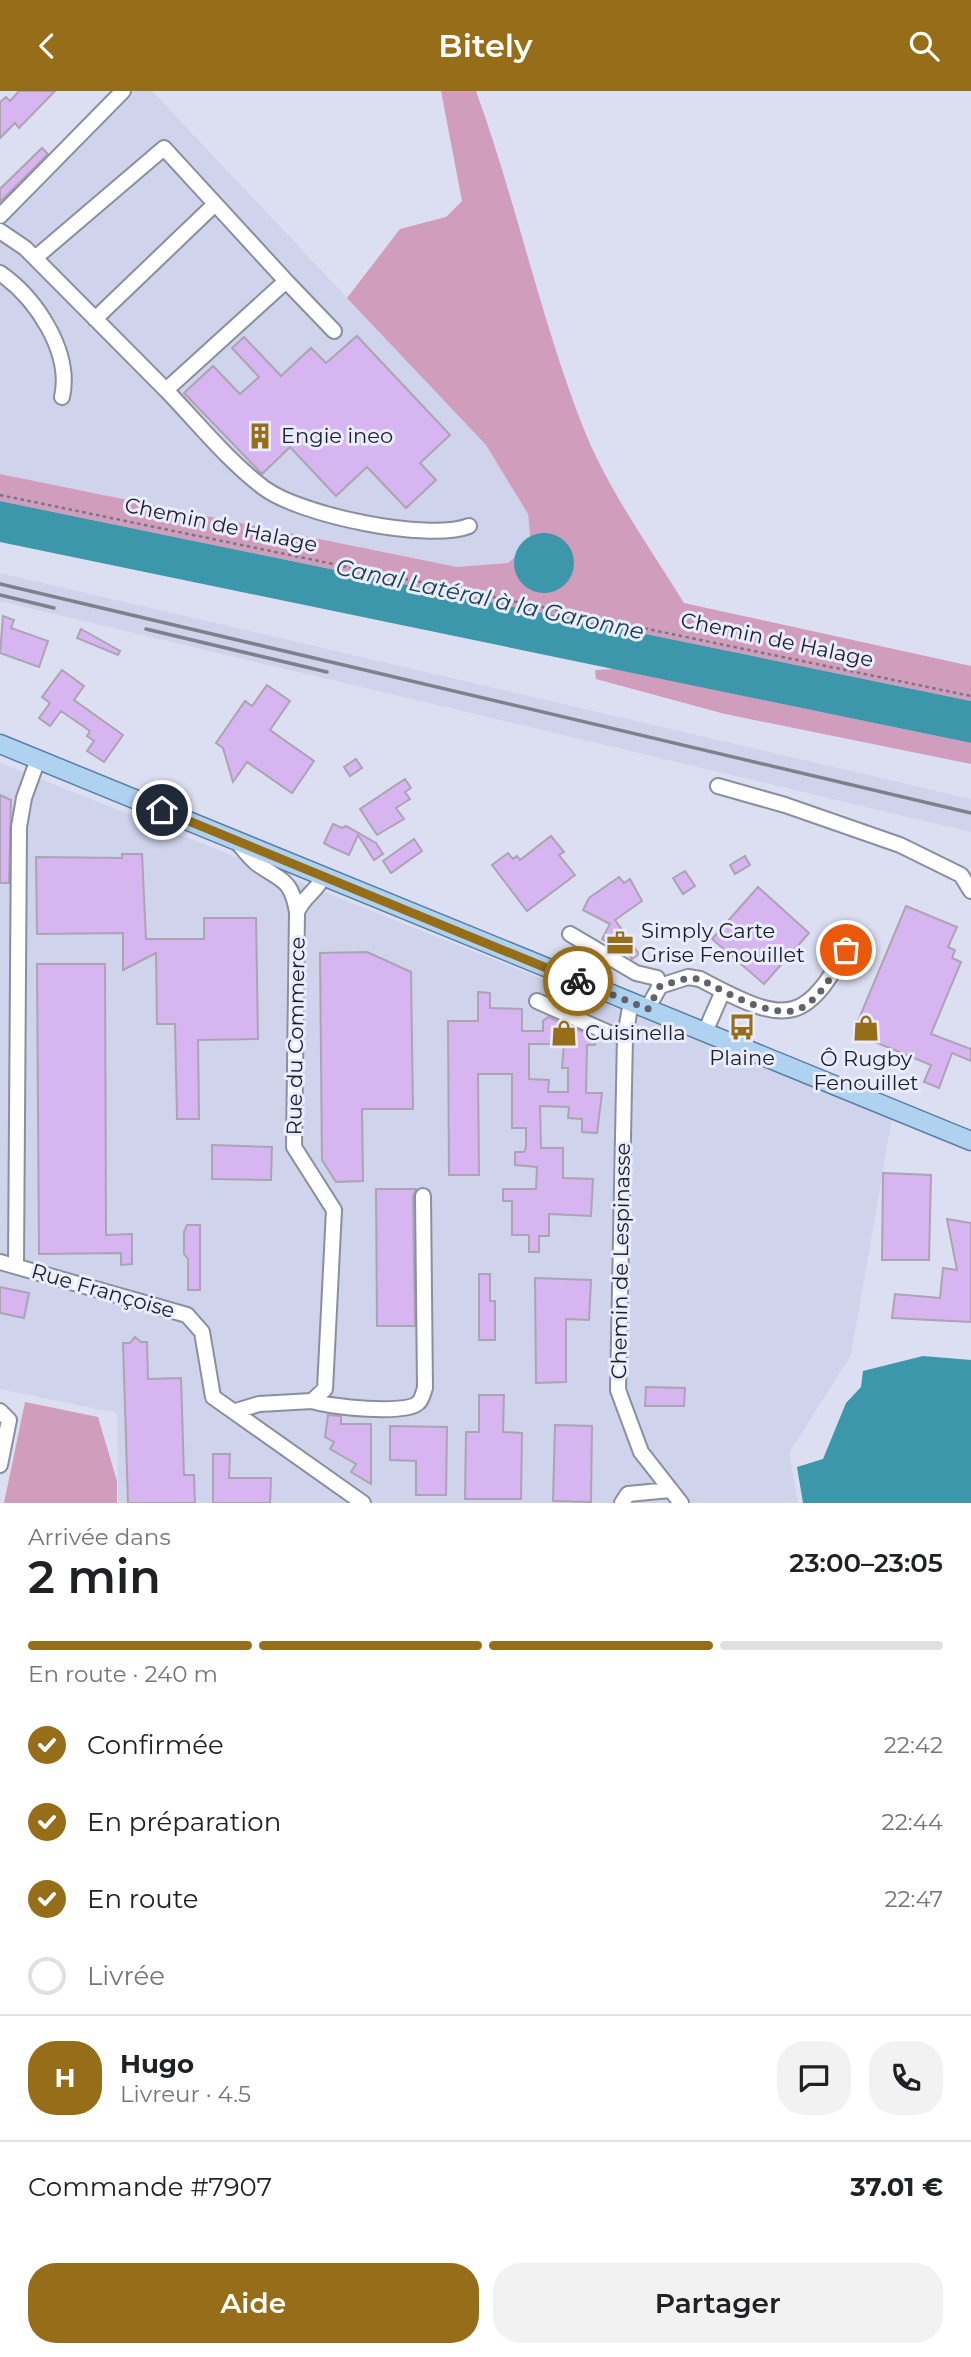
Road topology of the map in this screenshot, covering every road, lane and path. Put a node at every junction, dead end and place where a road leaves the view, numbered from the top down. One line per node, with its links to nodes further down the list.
1 (123, 91): 3 (street)
2 (215, 204): 5 (street); 7 (street); 8 (street)
3 (0, 216)
4 (0, 231): 5 (street)
5 (35, 258): 8 (street)
6 (0, 273): 11 (street)
7 (286, 281): 9 (street); 10 (street)
8 (95, 319): 10 (street)
9 (334, 331)
10 (166, 390): 13 (street)
11 (61, 397)
12 (0, 495): 14 (path, Chemin de Halage)
13 (469, 526)
14 (971, 696)
15 (0, 744): 16 (main road)
16 (38, 759): 18 (main road); 33 (street)
17 (718, 786): 20 (street)
18 (236, 841): 19 (main road); 21 (street, Rue du Commerce)
19 (323, 877): 21 (street, Rue du Commerce); 27 (main road)
20 (969, 886)
21 (297, 912): 34 (street, Rue du Commerce)
22 (570, 934): 24 (street)
23 (855, 934): 25 (street)
24 (660, 986): 25 (street); 27 (street, Chemin de Lespinasse)
25 (723, 991): 28 (street)
26 (537, 1001): 29 (street)
27 (639, 1006): 28 (main road); 29 (street, Chemin de Lespinasse)
28 (705, 1032): 30 (main road)
29 (625, 1036): 38 (street, Chemin de Lespinasse)
30 (971, 1141)
31 (423, 1196): 34 (street)
32 (0, 1262): 33 (street, Rue Françoise)
33 (16, 1265): 36 (street, Rue Françoise)
34 (312, 1401): 36 (street)
35 (0, 1411): 37 (street)
36 (236, 1411): 39 (street, Rue Françoise)
37 (0, 1465)
38 (670, 1490): 40 (street); 41 (street, Chemin de Lespinasse)
39 (363, 1503)
40 (622, 1503)
41 (681, 1503)

